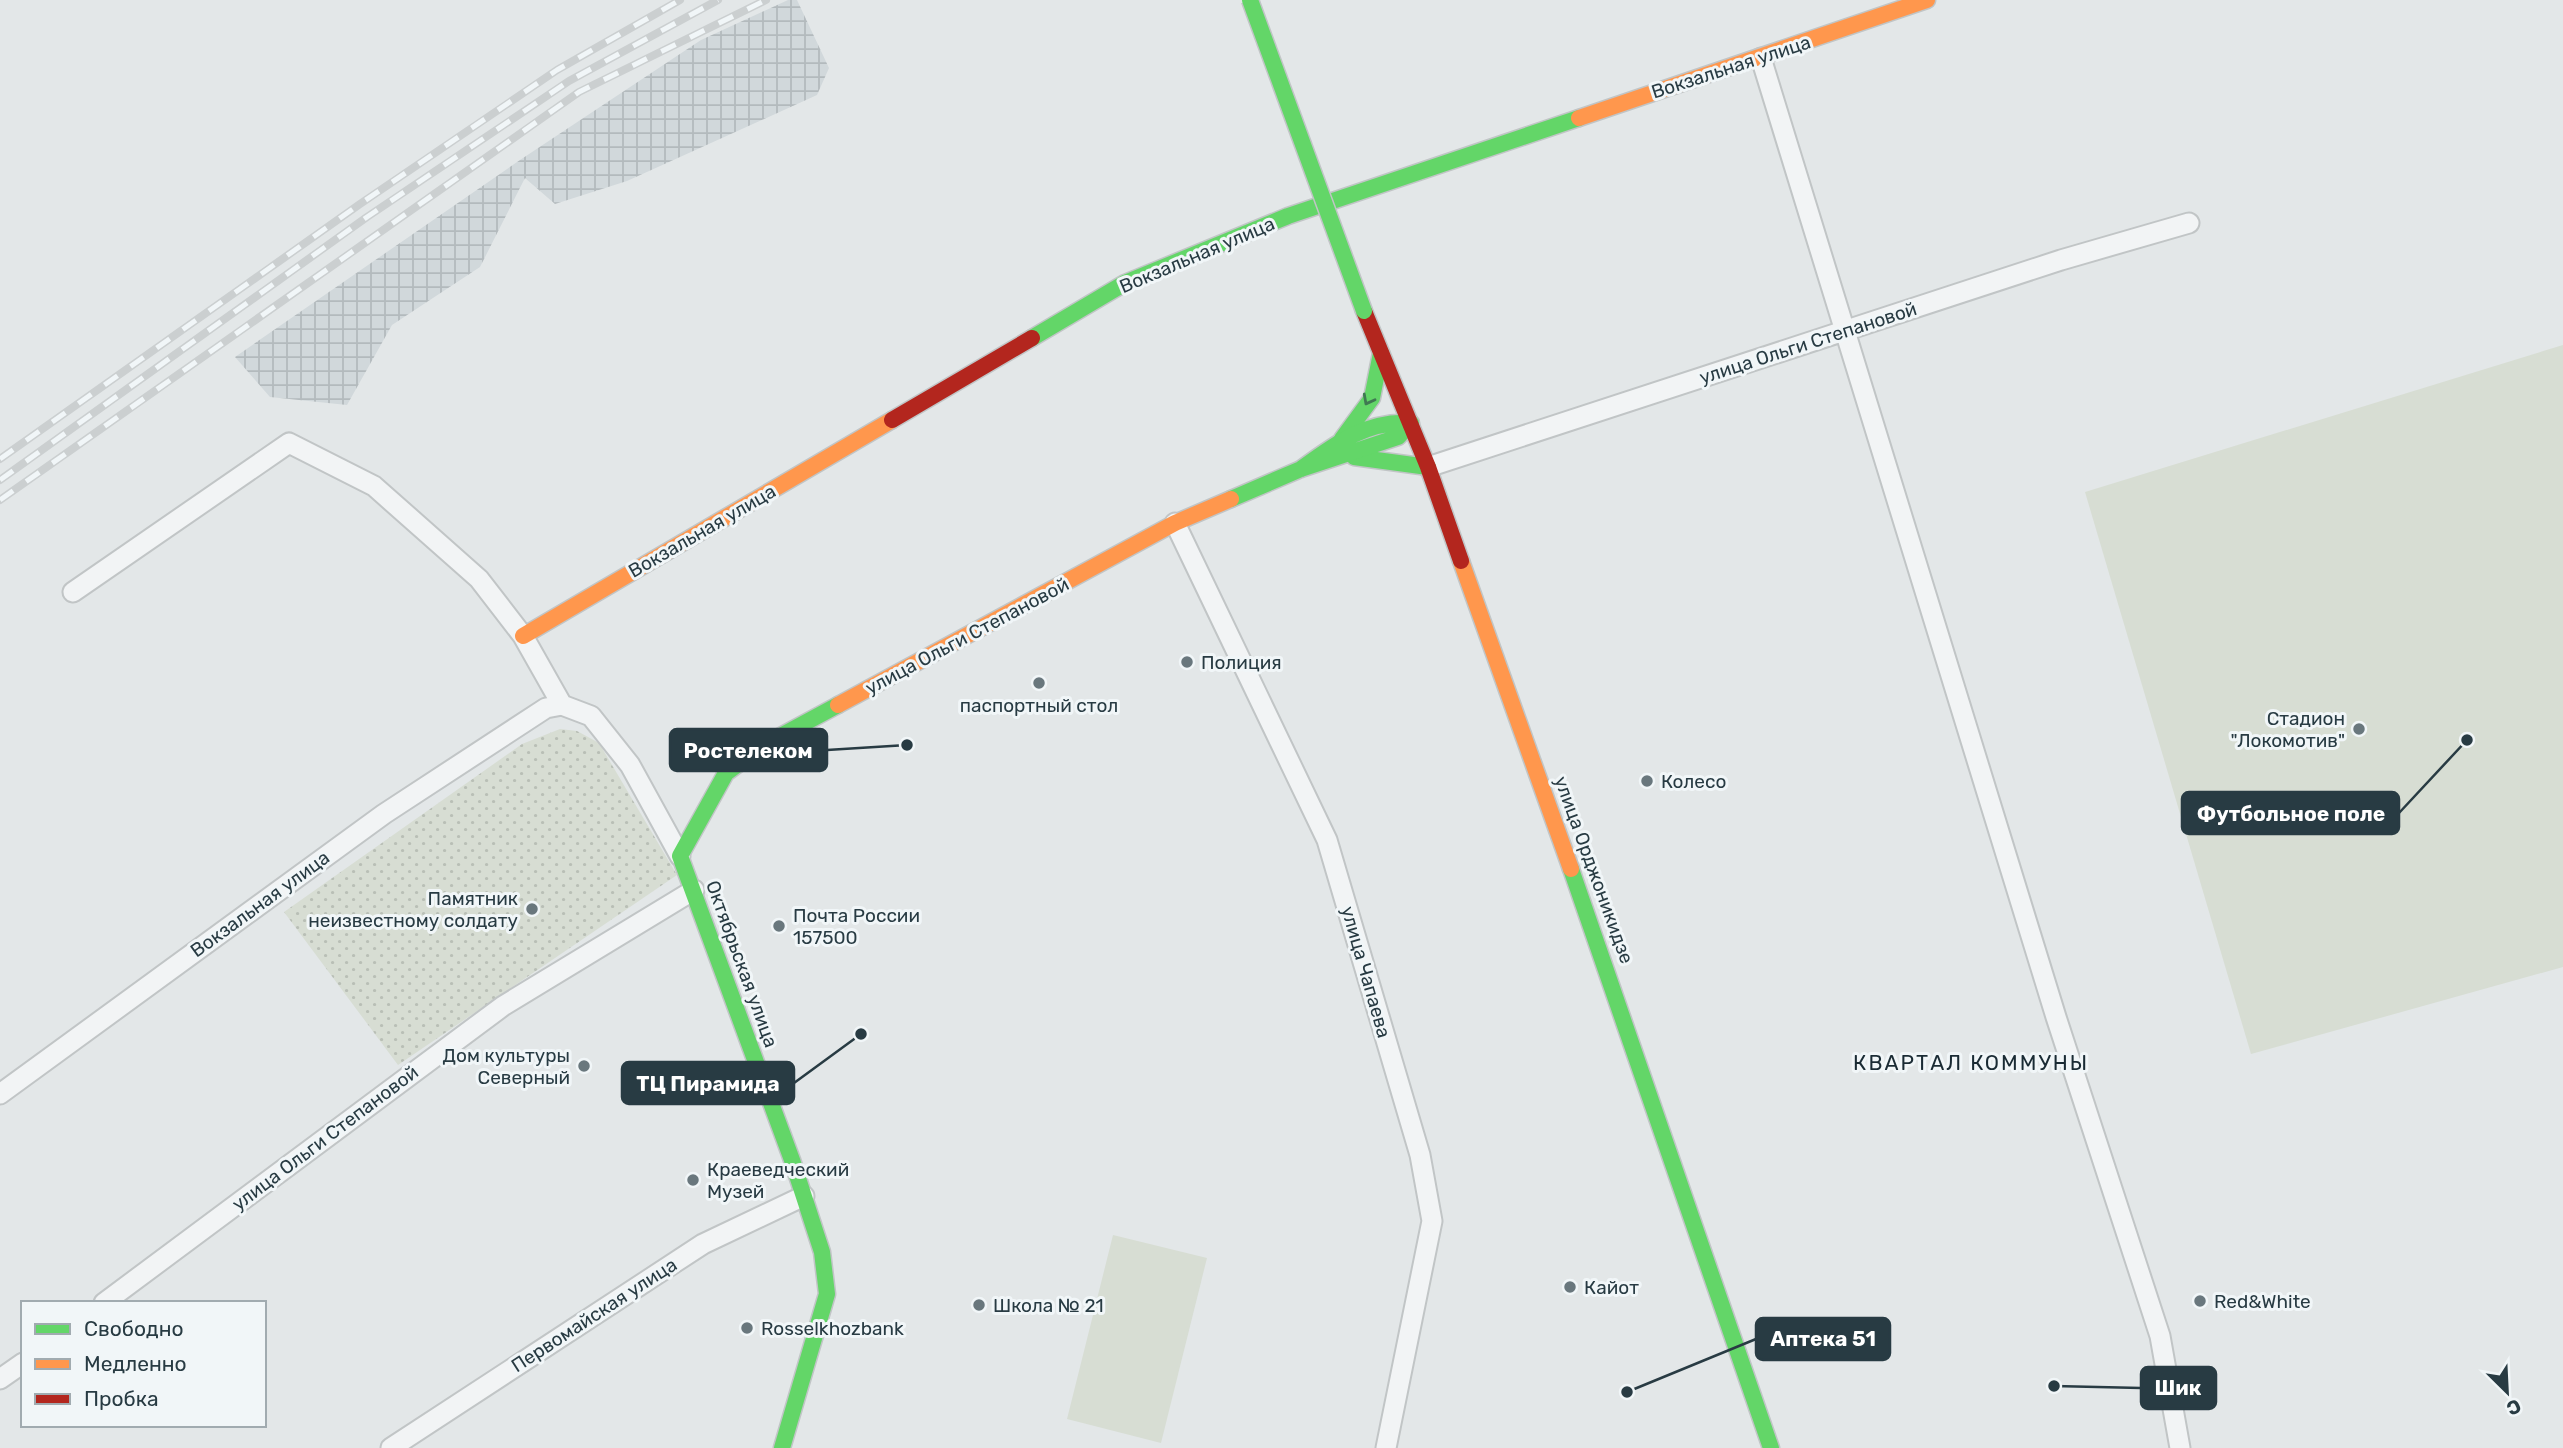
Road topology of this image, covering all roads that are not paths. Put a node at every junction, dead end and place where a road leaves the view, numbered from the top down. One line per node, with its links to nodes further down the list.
1 (1250, 0): 6 (main road, улица Орджоникидзе, bridge)
2 (1927, 0): 3 (main road, Вокзальная улица)
3 (1761, 58): 5 (street); 14 (main road, Вокзальная улица)
4 (2189, 223): 5 (street, улица Ольги Степановой)
5 (1846, 331): 10 (street, улица Ольги Степановой); 27 (street)
6 (1381, 353): 7 (main road, улица Орджоникидзе); 8 (main road, one-way to 8)
7 (1411, 423): 8 (main road); 9 (main road); 10 (main road, улица Орджоникидзе)
8 (1341, 439): 11 (main road)
9 (1348, 456): 10 (main road); 11 (main road)
10 (1428, 467): 26 (main road, улица Орджоникидзе)
11 (1301, 469): 12 (main road, улица Ольги Степановой)
12 (1175, 523): 16 (main road, улица Ольги Степановой); 25 (street, улица Чапаева)
13 (73, 592): 14 (street)
14 (523, 636): 15 (street)
15 (562, 705): 16 (street); 18 (street, Вокзальная улица)
16 (680, 856): 17 (main road, Октябрьская улица)
17 (694, 890): 19 (main road, Октябрьская улица); 20 (street, улица Ольги Степановой)
18 (0, 1094)
19 (804, 1196): 23 (street, Первомайская улица); 24 (main road, Октябрьская улица)
20 (107, 1301)
21 (21, 1364): 22 (street)
22 (0, 1379)
23 (391, 1448)
24 (782, 1448)
25 (1386, 1448)
26 (1771, 1448)
27 (2180, 1448)

